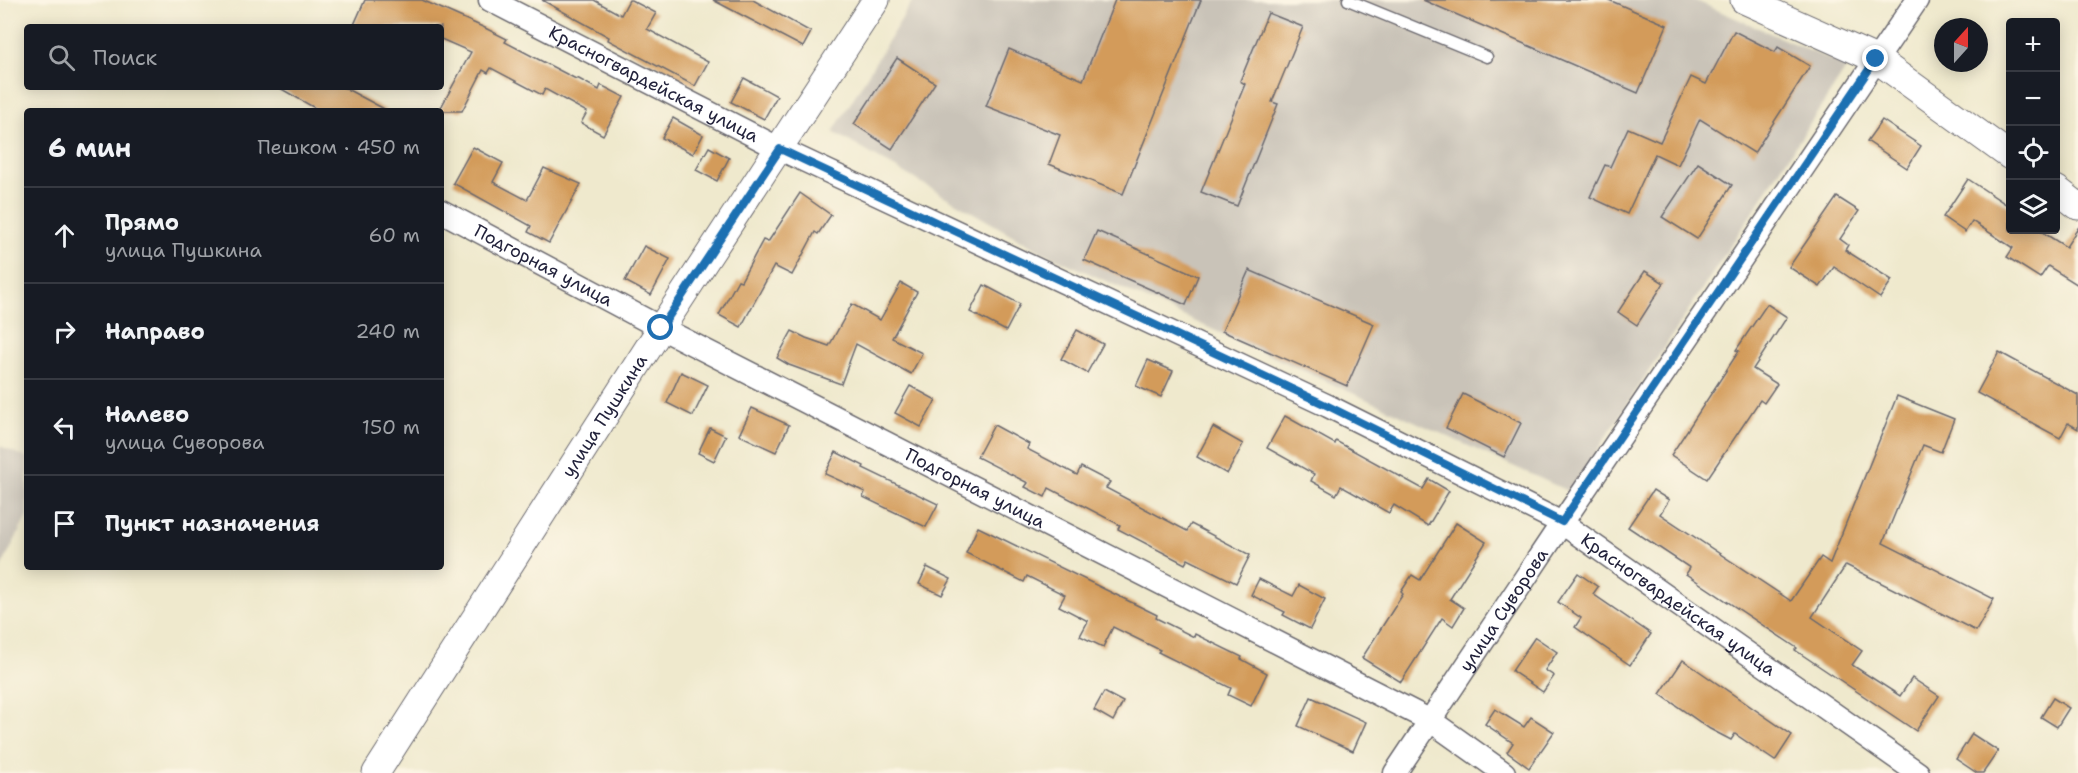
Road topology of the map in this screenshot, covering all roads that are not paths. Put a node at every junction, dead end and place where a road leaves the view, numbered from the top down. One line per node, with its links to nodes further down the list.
1 (490, 0): 8 (street, Красногвардейская улица)
2 (876, 0): 8 (street, улица Пушкина)
3 (1348, 0): 6 (lane)
4 (1744, 0): 7 (street)
5 (1917, 0): 7 (street, улица Суворова)
6 (1487, 57)
7 (1876, 59): 9 (street); 14 (street, улица Суворова)
8 (780, 149): 13 (street, улица Пушкина); 14 (street, Красногвардейская улица)
9 (2006, 153)
10 (2060, 193): 11 (street)
11 (2078, 206)
12 (444, 213): 13 (street, Подгорная улица)
13 (661, 328): 15 (street, Подгорная улица); 16 (street, улица Пушкина)
14 (1562, 522): 15 (street, улица Суворова); 19 (street, Красногвардейская улица)
15 (1431, 721): 17 (street, улица Суворова); 18 (street, Подгорная улица)
16 (376, 773)
17 (1395, 773)
18 (1504, 773)
19 (1918, 773)

